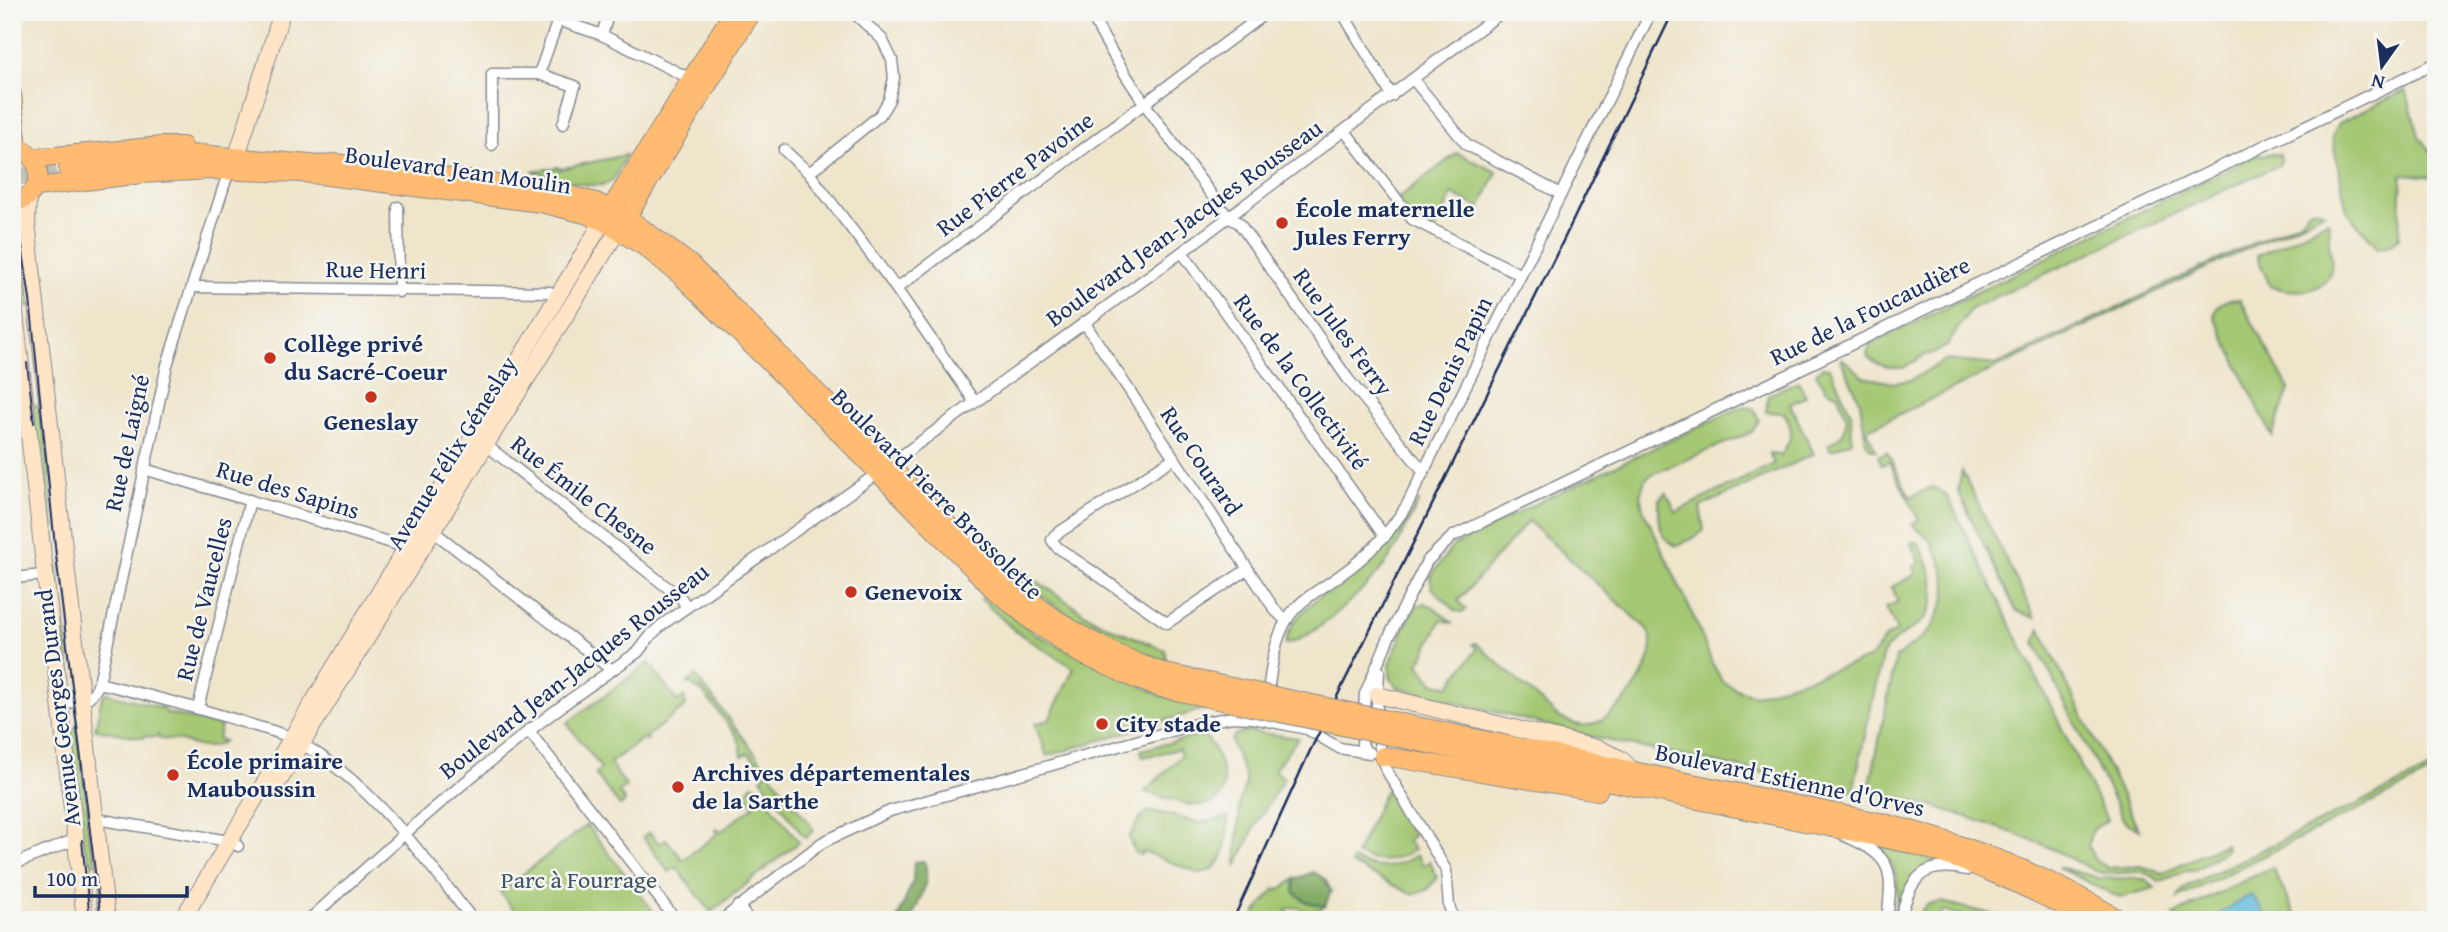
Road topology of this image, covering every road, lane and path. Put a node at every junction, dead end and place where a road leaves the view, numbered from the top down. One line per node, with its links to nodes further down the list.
1 (259, 12): 12 (street)
2 (534, 12): 13 (street)
3 (609, 12): 14 (street)
4 (733, 12): 17 (main road, Avenue Félix Géneslay)
5 (752, 12): 38 (main road, Avenue Félix Géneslay)
6 (853, 12): 33 (street)
7 (1090, 12): 21 (street, Rue Jules Ferry)
8 (1267, 12): 21 (street, Rue Pierre Pavoine)
9 (1342, 12): 20 (street)
10 (1502, 12): 18 (street, Boulevard Jean-Jacques Rousseau)
11 (1651, 12): 34 (street, Rue Denis Papin)
12 (282, 14): 25 (main road)
13 (558, 19): 14 (street); 16 (street)
14 (602, 35): 17 (street)
15 (2436, 64): 62 (street, Rue de la Foucaudière)
16 (539, 74): 22 (street); 24 (street)
17 (691, 79): 38 (main road, Avenue Félix Géneslay)
18 (1413, 79): 20 (street, Boulevard Jean-Jacques Rousseau); 34 (street)
19 (12, 94): 26 (main road)
20 (1392, 96): 23 (street, Boulevard Jean-Jacques Rousseau)
21 (1144, 105): 37 (street, Rue Jules Ferry); 43 (street, Rue Pierre Pavoine)
22 (563, 124)
23 (1345, 131): 37 (street, Boulevard Jean-Jacques Rousseau); 40 (street)
24 (492, 145)
25 (239, 149): 26 (main road, Boulevard Jean Moulin); 29 (main road, Boulevard Jean Moulin)
26 (21, 150): 35 (main road)
27 (784, 150): 33 (street)
28 (155, 160): 29 (main road, Boulevard Jean Moulin); 31 (main road, Boulevard Jean Moulin); 32 (main road, Boulevard Jean Moulin)
29 (335, 163): 38 (main road, Boulevard Jean Moulin)
30 (229, 170): 32 (main road, Boulevard Jean Moulin); 35 (main road, Boulevard Jean Moulin); 42 (street, Rue de Laigné)
31 (61, 171)
32 (304, 173): 38 (main road, Boulevard Jean Moulin)
33 (809, 173): 43 (street)
34 (1561, 194): 40 (street, Rue Denis Papin)
35 (25, 196): 67 (main road, Avenue Georges Durand)
36 (398, 207): 44 (street)
37 (1228, 217): 39 (street, Boulevard Jean-Jacques Rousseau); 52 (street, Rue Jules Ferry)
38 (615, 219): 45 (main road, Avenue Félix Géneslay); 48 (main road, Avenue Félix Géneslay); 50 (main road, Boulevard Pierre Brossolette); 50 (main road, Boulevard Pierre Brossolette)
39 (1182, 252): 46 (street, Boulevard Jean-Jacques Rousseau); 55 (street, Rue de la Collectivité)
40 (1521, 275): 52 (street, Rue Denis Papin)
41 (12, 287): 58 (main road, Avenue Georges Durand)
42 (192, 287): 44 (street, Rue Henri); 51 (street, Rue de Laigné)
43 (897, 288): 47 (street)
44 (399, 292): 45 (street, Rue Henri)
45 (557, 297): 54 (main road, Avenue Félix Géneslay)
46 (1084, 323): 47 (street, Boulevard Jean-Jacques Rousseau); 49 (street, Rue Courard)
47 (974, 401): 50 (street, Boulevard Jean-Jacques Rousseau)
48 (486, 445): 54 (main road, Avenue Félix Géneslay); 60 (street, Rue Émile Chesne)
49 (1174, 458): 57 (street, Rue Courard); 57 (street)
50 (884, 468): 60 (street, Boulevard Jean-Jacques Rousseau); 64 (main road, Boulevard Pierre Brossolette); 64 (main road, Boulevard Pierre Brossolette)
51 (144, 469): 53 (street, Rue des Sapins); 65 (street, Rue de Laigné)
52 (1424, 472): 55 (street, Rue Denis Papin)
53 (250, 500): 56 (street, Rue des Sapins); 70 (street, Rue de Vaucelles)
54 (427, 527): 56 (main road, Avenue Félix Géneslay); 63 (street)
55 (1385, 537): 61 (street, Rue Denis Papin)
56 (412, 552): 75 (main road, Avenue Félix Géneslay)
57 (1248, 569): 61 (street, Rue Courard)
58 (45, 575): 59 (street); 68 (main road, Avenue Georges Durand)
59 (12, 578)
60 (687, 607): 63 (street, Boulevard Jean-Jacques Rousseau)
61 (1286, 621): 71 (street, Rue Denis Papin)
62 (1380, 658): 66 (street, Rue de la Foucaudière); 69 (street, Rue de la Foucaudière)
63 (612, 670): 73 (street, Boulevard Jean-Jacques Rousseau)
64 (1163, 680): 74 (main road, Boulevard Pierre Brossolette, bridge)
65 (99, 683): 67 (street); 70 (street)
66 (1377, 695): 69 (street); 77 (street, Rue de la Foucaudière); 78 (main road)
67 (82, 701): 68 (street); 80 (main road, Avenue Georges Durand)
68 (60, 704): 83 (main road, Avenue Georges Durand)
69 (1363, 707): 72 (street, Rue de la Foucaudière)
70 (198, 708): 75 (street)
71 (1264, 720): 76 (street); 87 (street)
72 (1363, 721): 76 (street); 77 (street, Rue de la Foucaudière)
73 (528, 730): 82 (street, Boulevard Jean-Jacques Rousseau); 94 (street)
74 (1435, 738): 78 (main road, Boulevard Estienne d'Orves); 79 (main road, Boulevard Estienne d'Orves)
75 (296, 741): 82 (street); 84 (main road, Avenue Félix Géneslay)
76 (1332, 744): 77 (street)
77 (1374, 754): 79 (main road); 97 (street)
78 (1633, 771): 101 (main road, Boulevard Estienne d'Orves)
79 (1644, 792): 81 (main road, Boulevard Estienne d'Orves)
80 (96, 819): 84 (street); 89 (main road, Avenue Georges Durand)
81 (1813, 824): 86 (main road, Boulevard Estienne d'Orves); 98 (street)
82 (404, 833): 92 (street, Boulevard Jean-Jacques Rousseau); 93 (street)
83 (76, 839): 85 (street); 88 (main road, Avenue Georges Durand)
84 (234, 844): 90 (main road, Avenue Félix Géneslay); 91 (main road, Avenue Félix Géneslay)
85 (12, 865)
86 (2016, 881): 99 (street); 100 (main road, Boulevard Estienne d'Orves)
87 (738, 906): 95 (street); 96 (street)
88 (85, 920)
89 (107, 920)
90 (182, 920)
91 (192, 920)
92 (309, 920)
93 (473, 920)
94 (676, 920)
95 (722, 920)
96 (749, 920)
97 (1454, 920)
98 (1887, 920)
99 (1900, 920)
100 (2091, 920)
101 (2120, 920)

